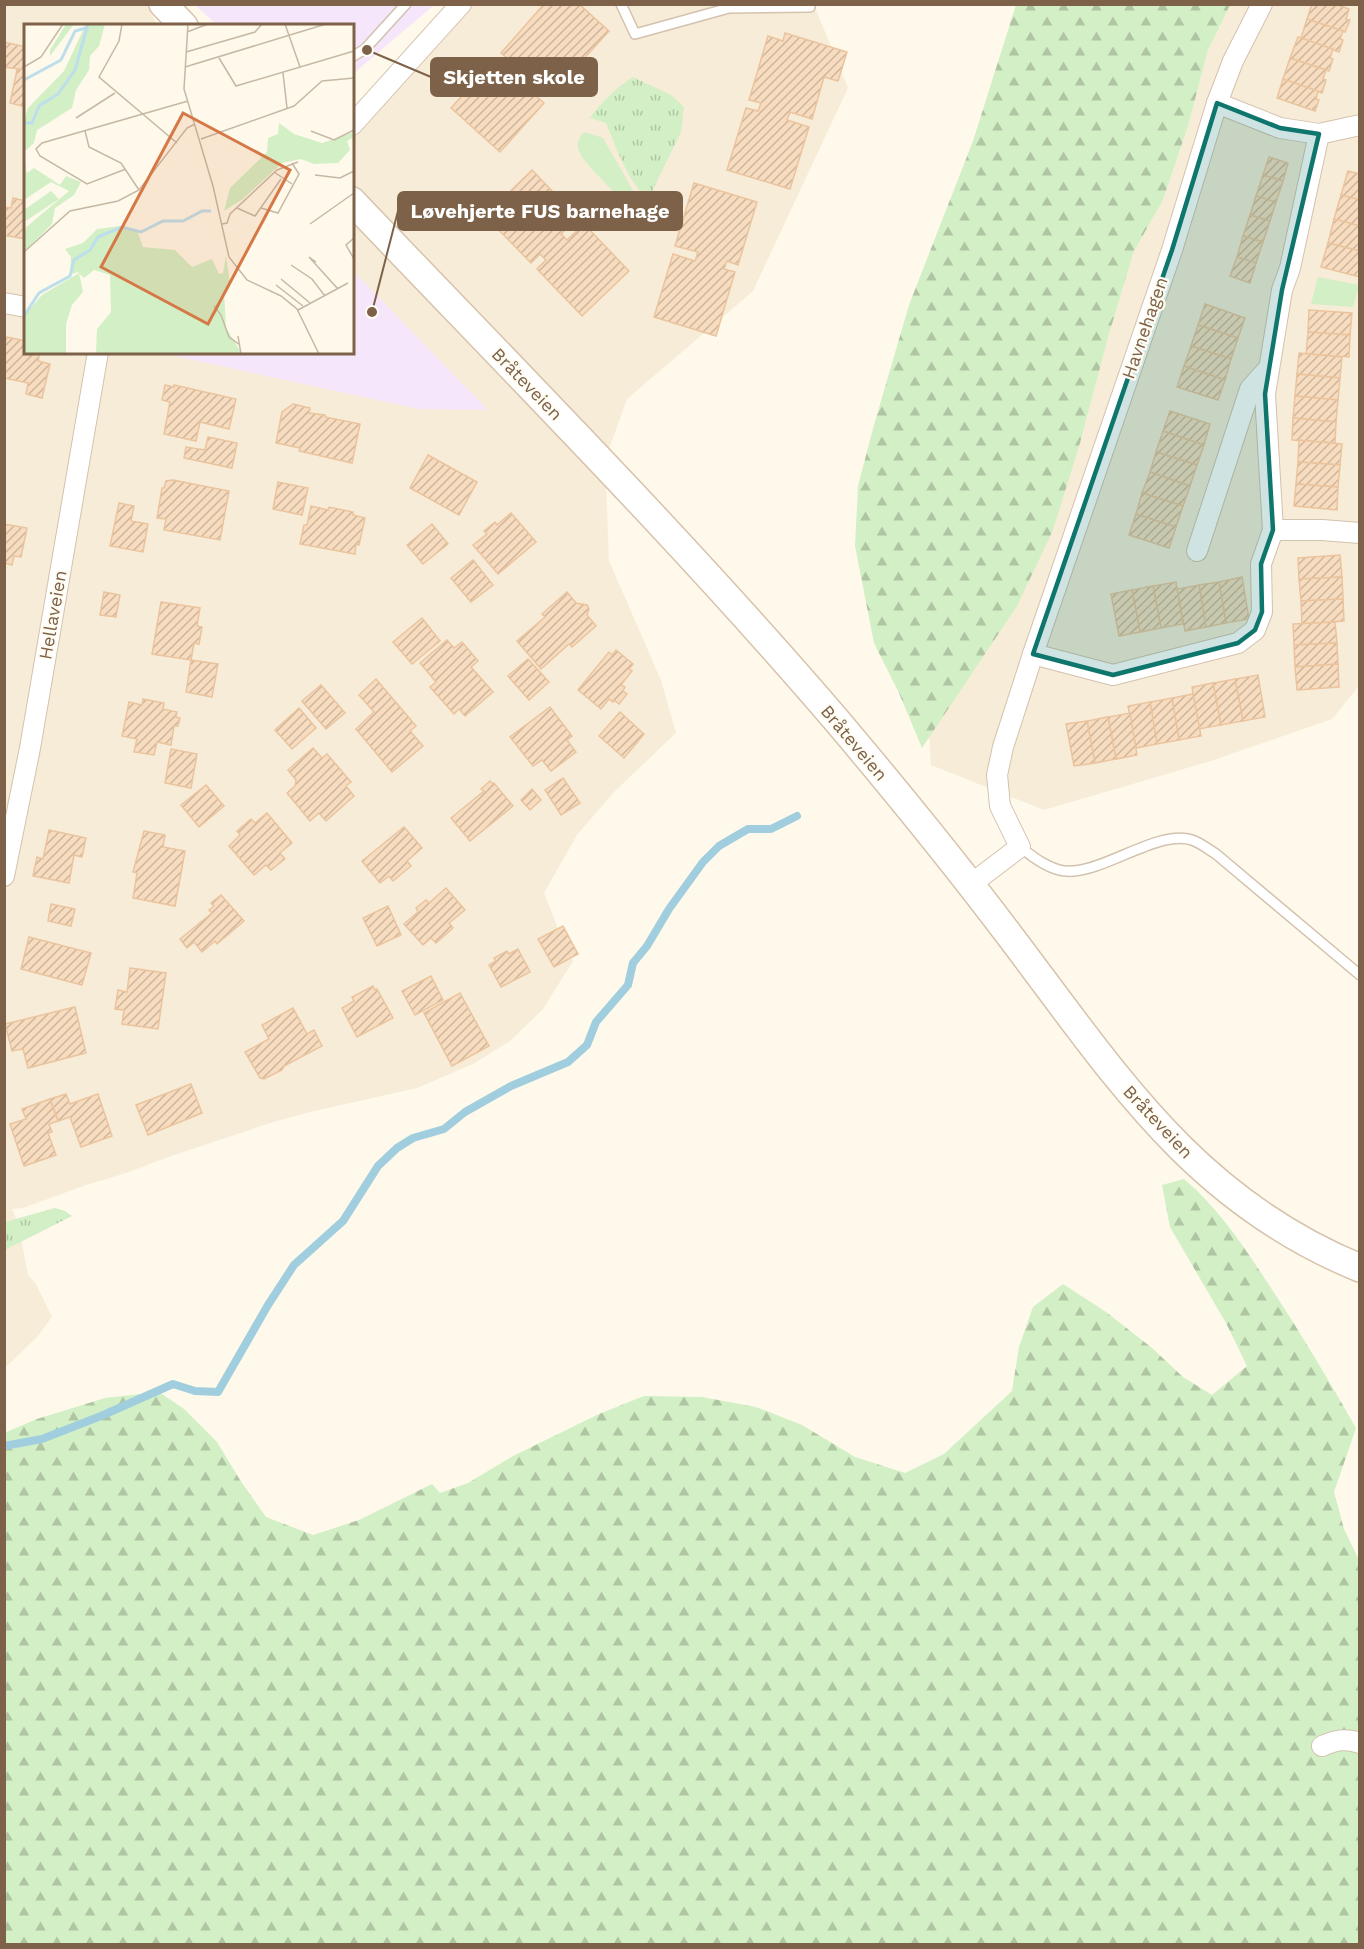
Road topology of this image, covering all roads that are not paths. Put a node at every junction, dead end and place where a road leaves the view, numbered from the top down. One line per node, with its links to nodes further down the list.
1 (163, 4): 7 (main road)
2 (406, 4): 8 (lane)
3 (461, 4): 10 (street)
4 (621, 4): 6 (lane)
5 (1262, 4): 9 (street, Havnehagen)
6 (810, 7)
7 (182, 24)
8 (354, 56)
9 (1217, 103): 12 (street); 21 (street, Havnehagen)
10 (354, 123)
11 (1359, 124): 12 (street)
12 (1318, 134): 17 (street)
13 (354, 203): 24 (main road, Bråteveien)
14 (4, 303): 15 (street)
15 (24, 307)
16 (98, 354): 23 (street, Hellaveien)
17 (1268, 369): 18 (street); 20 (street)
18 (1273, 530): 19 (street); 21 (street)
19 (1359, 533)
20 (1197, 551)
21 (1033, 654): 22 (street, Havnehagen)
22 (1020, 847): 24 (street); 25 (lane)
23 (4, 876)
24 (970, 885): 26 (main road, Bråteveien)
25 (1359, 975)
26 (1359, 1268)
27 (1359, 1743): 28 (street)
28 (1322, 1746)

